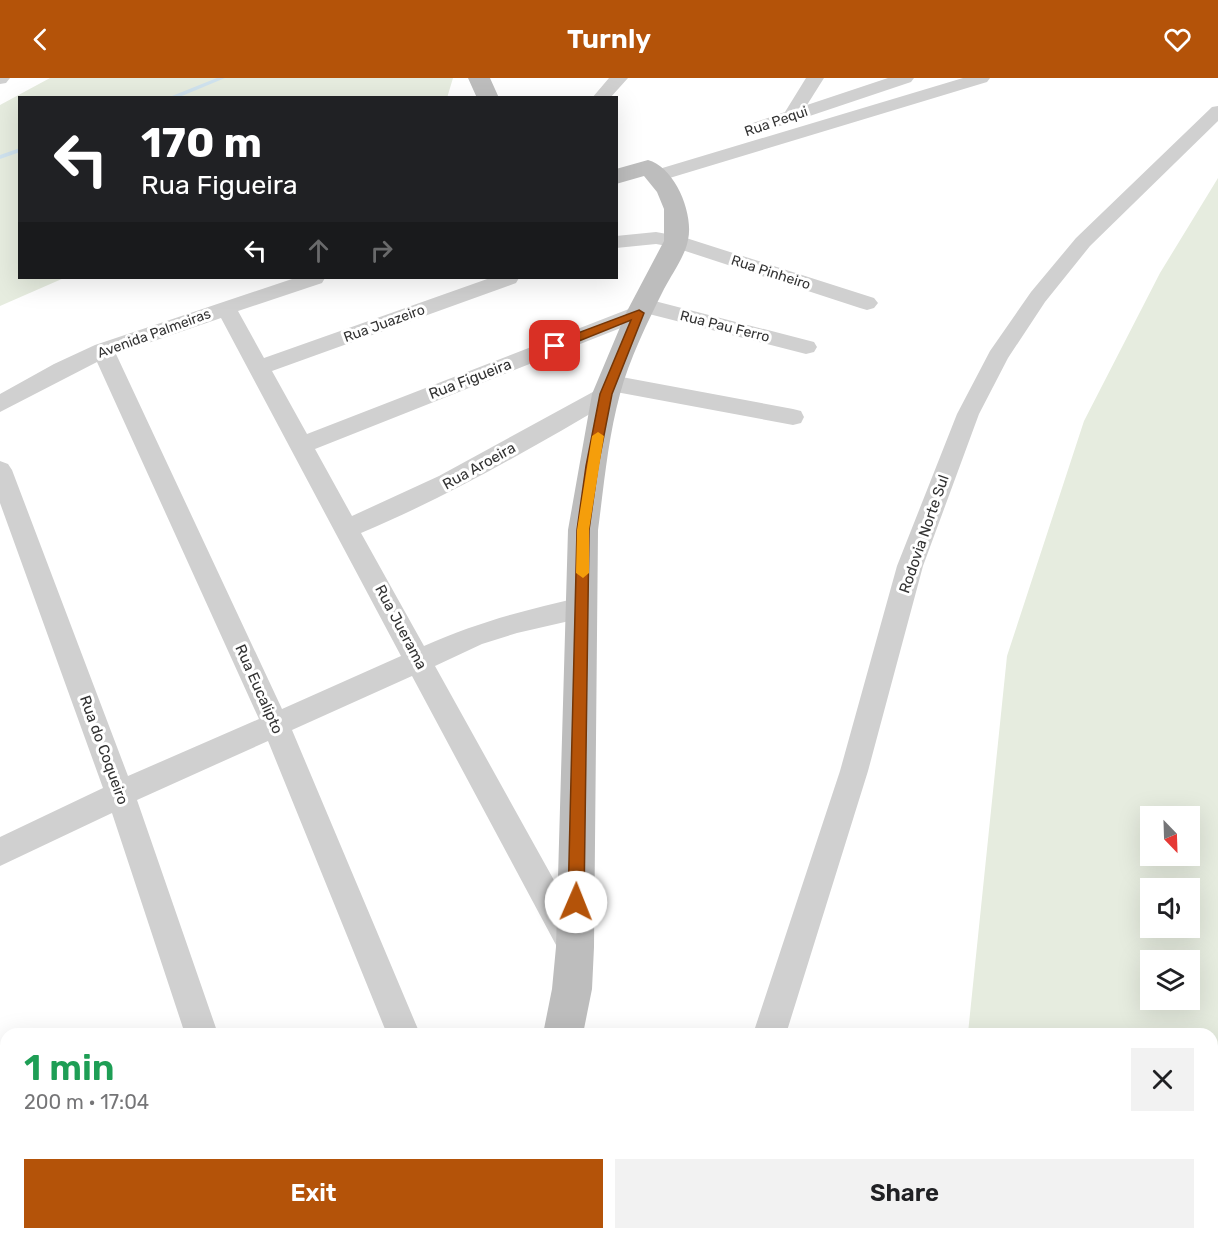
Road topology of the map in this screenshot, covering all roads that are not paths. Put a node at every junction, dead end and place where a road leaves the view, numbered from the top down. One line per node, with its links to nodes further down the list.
1 (478, 78): 6 (street)
2 (619, 78): 7 (street)
3 (816, 78): 9 (street)
4 (904, 78): 9 (street, Rua Pequi)
5 (981, 78): 10 (street)
6 (487, 96)
7 (602, 96)
8 (1218, 111): 37 (street, Rodovia Norte Sul)
9 (792, 115): 10 (street, Rua Pequi)
10 (652, 172): 11 (street); 12 (street)
11 (618, 180)
12 (676, 241): 13 (street); 16 (street, Rua Pinheiro); 18 (street)
13 (618, 242)
14 (312, 279): 17 (street, Avenida Palmeiras)
15 (506, 279): 21 (street, Rua Juazeiro)
16 (867, 303)
17 (226, 308): 20 (street, Avenida Palmeiras); 21 (street, Rua Juerama)
18 (641, 309): 19 (street, Rua Pau Ferro); 22 (street); 25 (street, Rua Figueira)
19 (806, 347)
20 (103, 350): 23 (street, Avenida Palmeiras); 30 (street, Rua Eucalipto)
21 (258, 368): 25 (street, Rua Juerama)
22 (608, 389): 24 (street); 27 (street, Rua Aroeira); 28 (street)
23 (0, 404)
24 (793, 417)
25 (302, 445): 27 (street, Rua Juerama)
26 (0, 470): 31 (street, Rua do Coqueiro)
27 (348, 528): 29 (street, Rua Juerama)
28 (582, 608): 29 (street); 33 (street)
29 (419, 659): 30 (street); 33 (street, Rua Juerama)
30 (276, 725): 31 (street); 35 (street, Rua Eucalipto)
31 (120, 794): 32 (street); 34 (street, Rua do Coqueiro)
32 (0, 852)
33 (575, 947): 36 (street)
34 (200, 1028)
35 (402, 1028)
36 (564, 1028)
37 (771, 1028)

